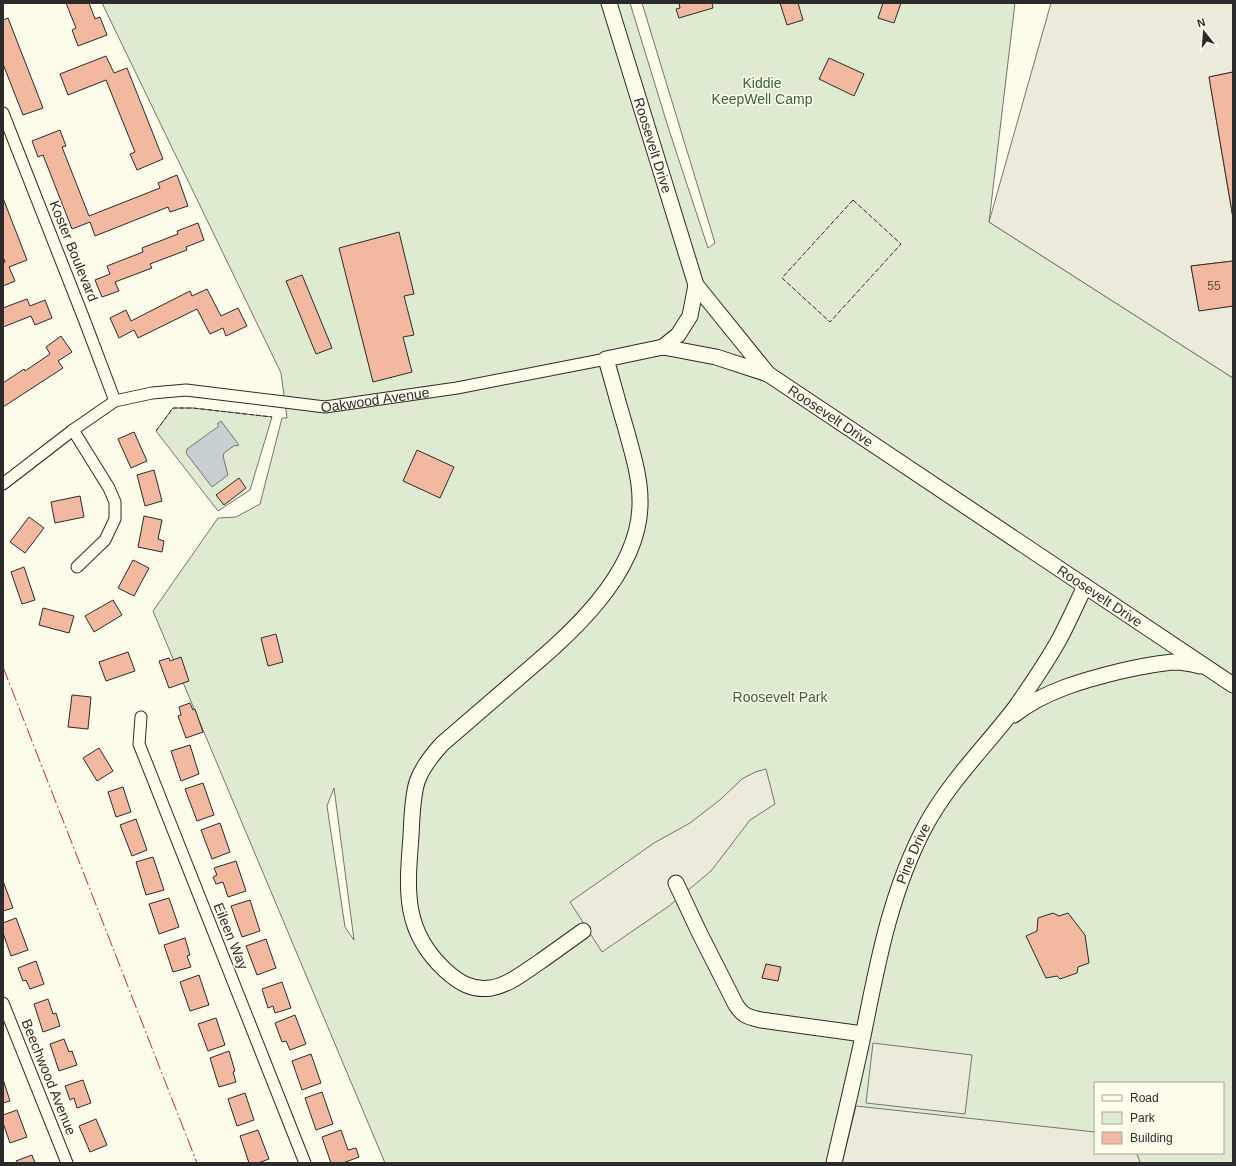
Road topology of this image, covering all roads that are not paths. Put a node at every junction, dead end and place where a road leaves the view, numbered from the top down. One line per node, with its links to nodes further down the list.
1 (609, 3): 3 (street, Roosevelt Drive)
2 (3, 113): 7 (street, Koster Boulevard)
3 (696, 285): 4 (street); 6 (street, Roosevelt Drive)
4 (663, 347): 5 (street, Oakwood Avenue); 6 (street, Oakwood Avenue)
5 (606, 359): 7 (street, Oakwood Avenue); 17 (street)
6 (768, 374): 11 (street, Roosevelt Drive)
7 (115, 401): 8 (street, Oakwood Avenue)
8 (73, 430): 9 (street, Oakwood Avenue); 10 (street)
9 (3, 484)
10 (77, 567)
11 (1085, 586): 12 (street, Roosevelt Drive); 15 (street, Pine Drive)
12 (1207, 669): 13 (street, Roosevelt Drive); 15 (street)
13 (1233, 685)
14 (141, 718): 21 (street, Eileen Way)
15 (998, 728): 19 (street, Pine Drive)
16 (676, 883): 19 (street)
17 (583, 931)
18 (3, 1003): 20 (street, Beechwood Avenue)
19 (863, 1034): 22 (street, Pine Drive)
20 (67, 1163)
21 (305, 1163)
22 (834, 1163)

